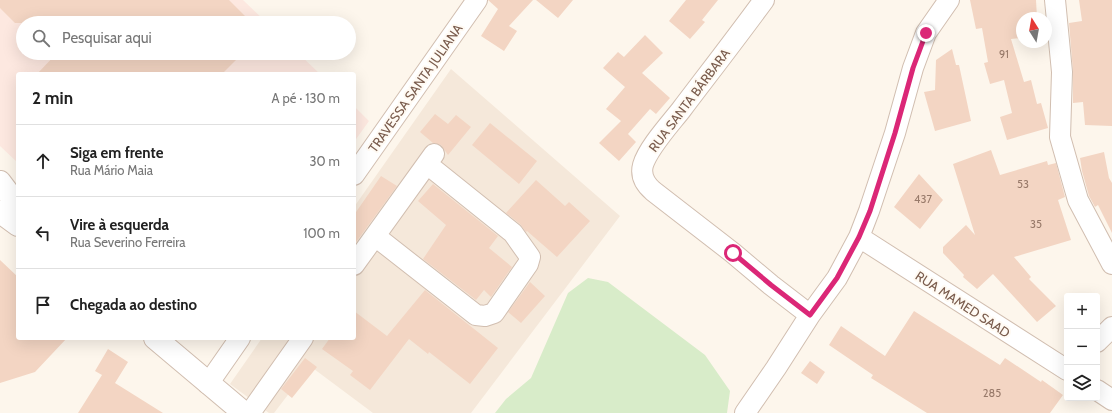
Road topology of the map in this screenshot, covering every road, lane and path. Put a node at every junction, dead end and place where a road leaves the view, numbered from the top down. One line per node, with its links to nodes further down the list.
1 (476, 0): 5 (street, TRAVESSA SANTA JULIANA)
2 (764, 0): 14 (street, RUA SANTA BÁRBARA)
3 (949, 0): 11 (street)
4 (1055, 0): 13 (street)
5 (356, 172)
6 (0, 182): 7 (street)
7 (16, 203)
8 (0, 212): 9 (street)
9 (16, 224)
10 (374, 236): 10 (street); 12 (street)
11 (859, 237): 14 (street); 20 (street, RUA MAMED SAAD)
12 (356, 262)
13 (1112, 264)
14 (810, 315): 26 (street)
15 (1112, 327): 16 (street)
16 (1100, 339)
17 (157, 340): 21 (street)
18 (239, 340): 21 (street)
19 (302, 340): 25 (street)
20 (1064, 368)
21 (208, 384): 24 (street)
22 (1100, 392): 23 (street)
23 (1112, 400)
24 (244, 413)
25 (250, 413)
26 (745, 413)

